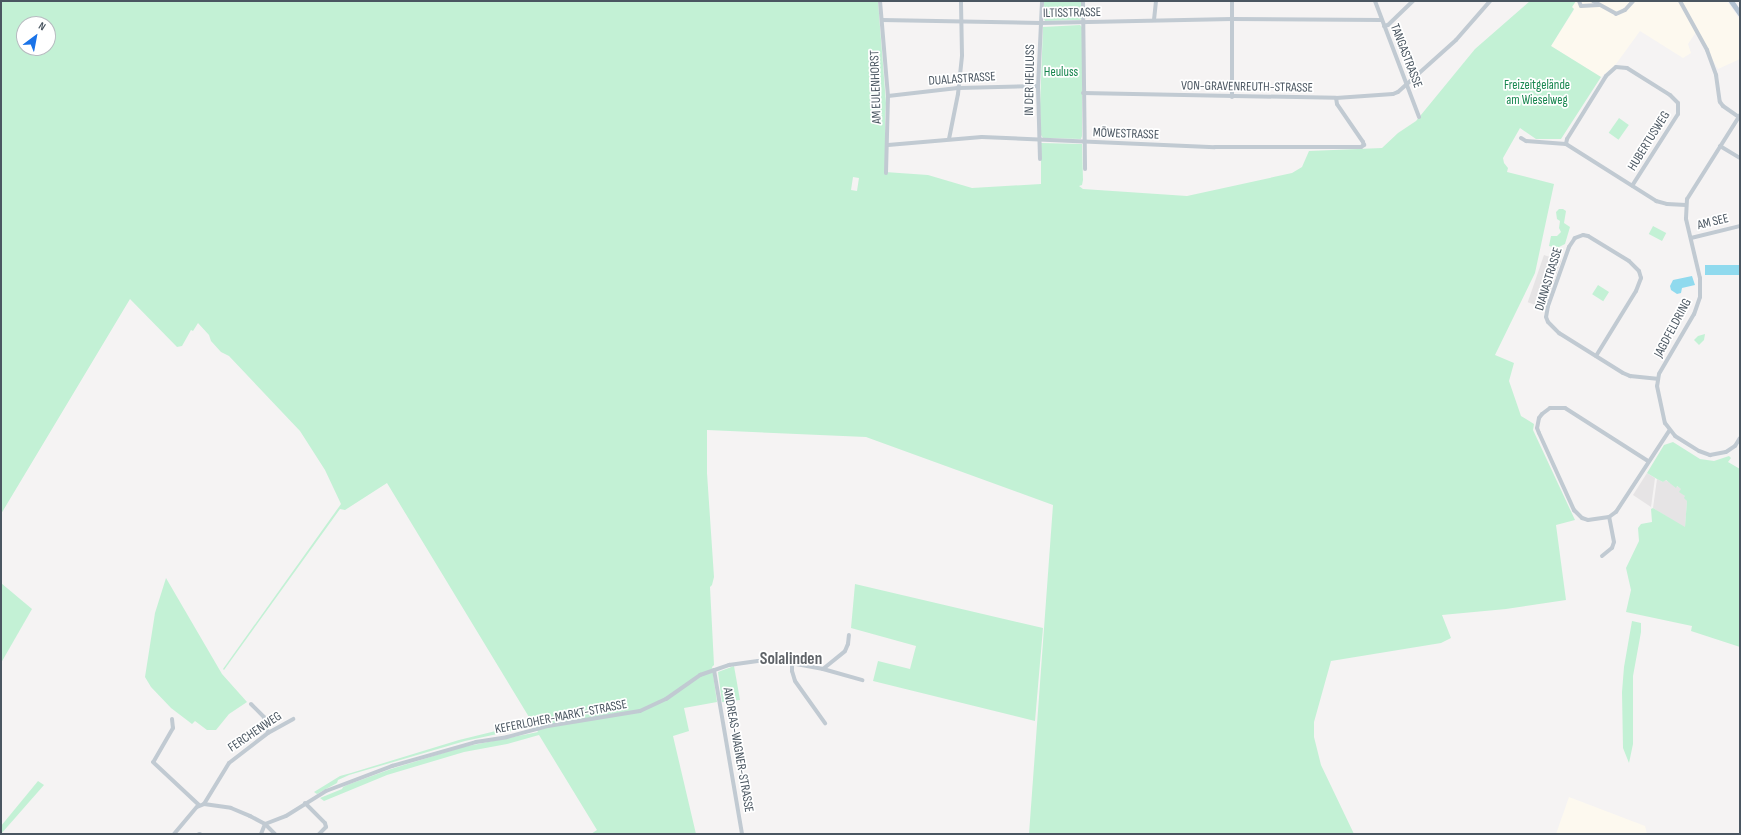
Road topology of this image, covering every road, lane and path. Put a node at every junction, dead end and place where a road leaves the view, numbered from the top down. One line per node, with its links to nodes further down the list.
1 (880, 1): 18 (street, AM EULENHORST)
2 (961, 1): 21 (street)
3 (1042, 1): 22 (street, IN DER HEULUSS)
4 (1083, 1): 23 (street)
5 (1156, 1): 19 (street)
6 (1232, 1): 17 (street)
7 (1375, 1): 20 (street, TANGASTRASSE)
8 (1413, 1): 24 (street)
9 (1490, 1): 25 (street, VON-GRAVENREUTH-STRASSE)
10 (1579, 1): 15 (street)
11 (1593, 1): 15 (street)
12 (1633, 1): 15 (street)
13 (1680, 1): 32 (street)
14 (1731, 1): 16 (main road)
15 (1599, 5)
16 (1740, 14)
17 (1232, 19): 19 (street, ILTISSTRASSE); 20 (street, ILTISSTRASSE); 30 (street)
18 (882, 20): 21 (street, ILTISSTRASSE); 29 (street, AM EULENHORST)
19 (1154, 20): 23 (street, ILTISSTRASSE)
20 (1382, 20): 24 (street, TANGASTRASSE)
21 (962, 22): 22 (street, ILTISSTRASSE); 27 (street)
22 (1041, 23): 23 (street, ILTISSTRASSE); 26 (street, IN DER HEULUSS)
23 (1084, 23): 28 (street)
24 (1384, 26): 25 (street, TANGASTRASSE)
25 (1406, 84): 31 (street, VON-GRAVENREUTH-STRASSE); 33 (street, TANGASTRASSE)
26 (1038, 86): 27 (street, DUALASTRASSE); 36 (street, IN DER HEULUSS)
27 (958, 88): 29 (street, DUALASTRASSE); 34 (street)
28 (1083, 93): 30 (street, VON-GRAVENREUTH-STRASSE); 37 (street)
29 (888, 96): 39 (street, AM EULENHORST)
30 (1232, 97): 31 (street, VON-GRAVENREUTH-STRASSE)
31 (1336, 98): 37 (street, MÖWESTRASSE)
32 (1739, 116): 40 (street, JAGDFELDRING)
33 (1419, 117)
34 (949, 138): 36 (street, MÖWESTRASSE); 39 (street, MÖWESTRASSE)
35 (1521, 138): 38 (street)
36 (1039, 140): 37 (street, MÖWESTRASSE); 42 (street, IN DER HEULUSS)
37 (1084, 142): 43 (street)
38 (1566, 144): 45 (street); 45 (street, HUBERTUSWEG)
39 (888, 145): 44 (street, AM EULENHORST)
40 (1720, 146): 41 (street); 46 (street, JAGDFELDRING)
41 (1740, 158)
42 (1040, 159)
43 (1085, 168)
44 (886, 173)
45 (1632, 186): 46 (street)
46 (1686, 205): 48 (street, JAGDFELDRING)
47 (1740, 226): 48 (street, AM SEE)
48 (1691, 238): 50 (street, JAGDFELDRING)
49 (1596, 356): 49 (street, DIANASTRASSE); 50 (street, DIANASTRASSE)
50 (1657, 379): 51 (street)
51 (1669, 430): 52 (street); 53 (street)
52 (1740, 440)
53 (1648, 461): 54 (street); 54 (street)
54 (1609, 517): 55 (street)
55 (1602, 556)
56 (849, 635): 58 (street)
57 (792, 663): 58 (street, KEFERLOHER-MARKT-STRASSE); 59 (street, KEFERLOHER-MARKT-STRASSE); 64 (street)
58 (823, 669): 60 (street, KEFERLOHER-MARKT-STRASSE)
59 (714, 670): 67 (street, KEFERLOHER-MARKT-STRASSE); 74 (street, ANDREAS-WAGNER-STRASSE)
60 (862, 680)
61 (251, 704): 65 (street)
62 (172, 719): 68 (street)
63 (293, 719): 65 (street, FERCHENWEG)
64 (825, 723)
65 (268, 733): 66 (street, FERCHENWEG)
66 (204, 804): 68 (street); 69 (street)
67 (305, 804): 69 (street, KEFERLOHER-MARKT-STRASSE); 73 (street)
68 (199, 805): 70 (street)
69 (266, 824): 71 (street); 72 (street)
70 (174, 834)
71 (260, 834)
72 (276, 834)
73 (319, 834)
74 (742, 834)

